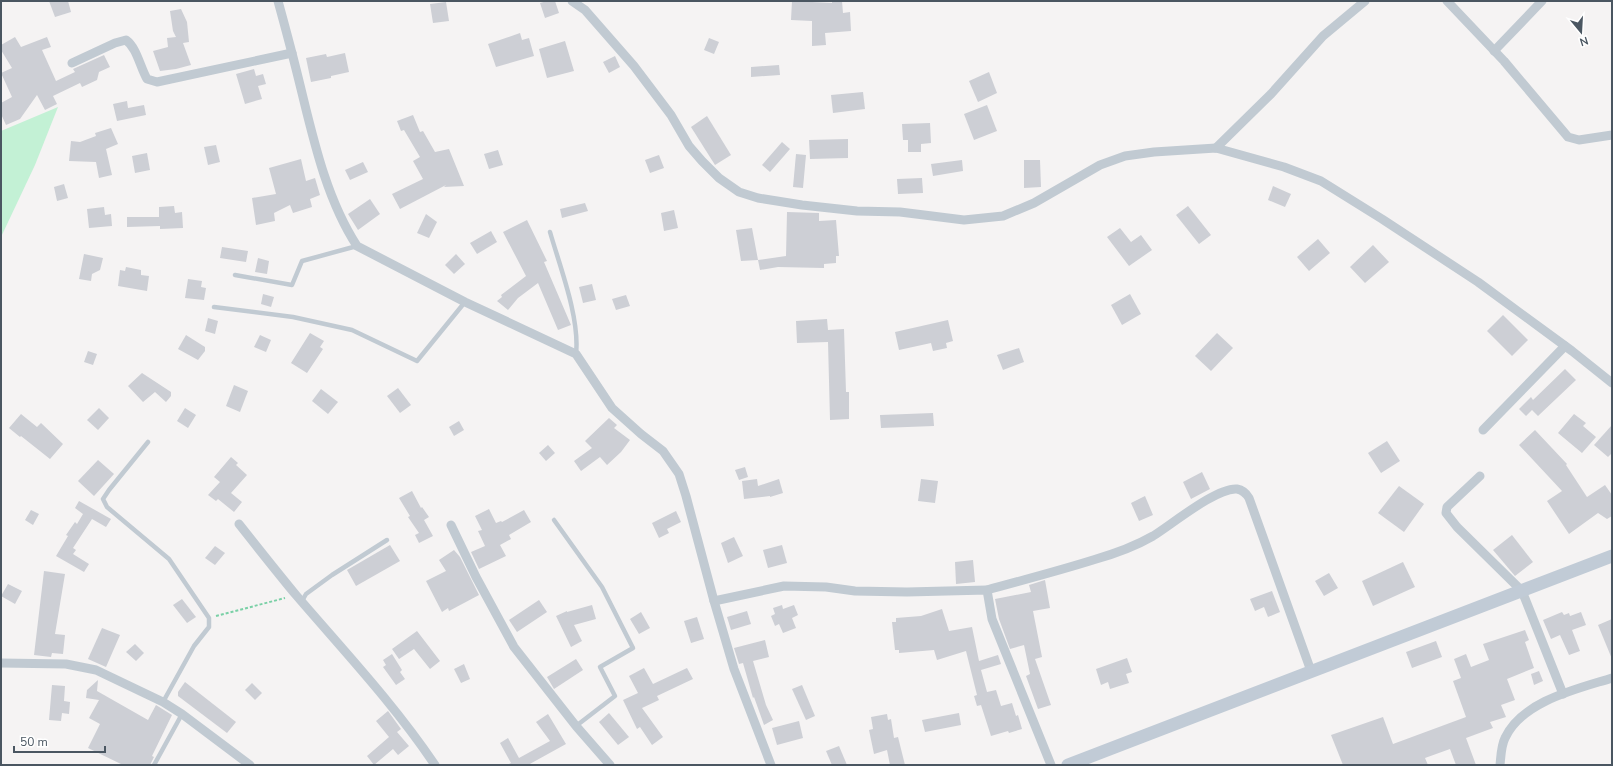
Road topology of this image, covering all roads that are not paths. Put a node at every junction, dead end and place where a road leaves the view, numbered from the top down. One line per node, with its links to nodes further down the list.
1 (278, 1): 8 (street)
2 (572, 1): 6 (street)
3 (1365, 1): 11 (street)
4 (1447, 1): 7 (street)
5 (1542, 1): 7 (street)
6 (584, 6): 11 (street)
7 (1494, 51): 10 (street)
8 (292, 53): 9 (street); 13 (street)
9 (72, 63)
10 (1612, 135)
11 (1216, 148): 17 (street)
12 (550, 232): 18 (lane)
13 (357, 246): 14 (lane); 15 (street)
14 (235, 275)
15 (465, 302): 16 (lane); 18 (street)
16 (214, 307)
17 (1565, 346): 19 (street); 20 (street)
18 (576, 354): 31 (street)
19 (1612, 383)
20 (1483, 430)
21 (148, 442): 36 (lane)
22 (1480, 476): 29 (street)
23 (554, 520): 38 (lane)
24 (239, 524): 30 (street)
25 (451, 525): 38 (street)
26 (387, 540): 30 (lane)
27 (1612, 556): 29 (main road)
28 (987, 590): 31 (street); 33 (street); 44 (street)
29 (1522, 591): 33 (main road); 35 (street)
30 (299, 598): 41 (street)
31 (714, 601): 43 (street)
32 (1, 663): 36 (street)
33 (1311, 671): 45 (main road)
34 (1612, 678): 35 (street)
35 (1563, 694): 46 (street)
36 (163, 702): 37 (street)
37 (182, 714): 39 (lane); 40 (street)
38 (576, 726): 42 (street)
39 (154, 765)
40 (250, 765)
41 (435, 765)
42 (610, 765)
43 (771, 765)
44 (1051, 765)
45 (1068, 765)
46 (1500, 765)

